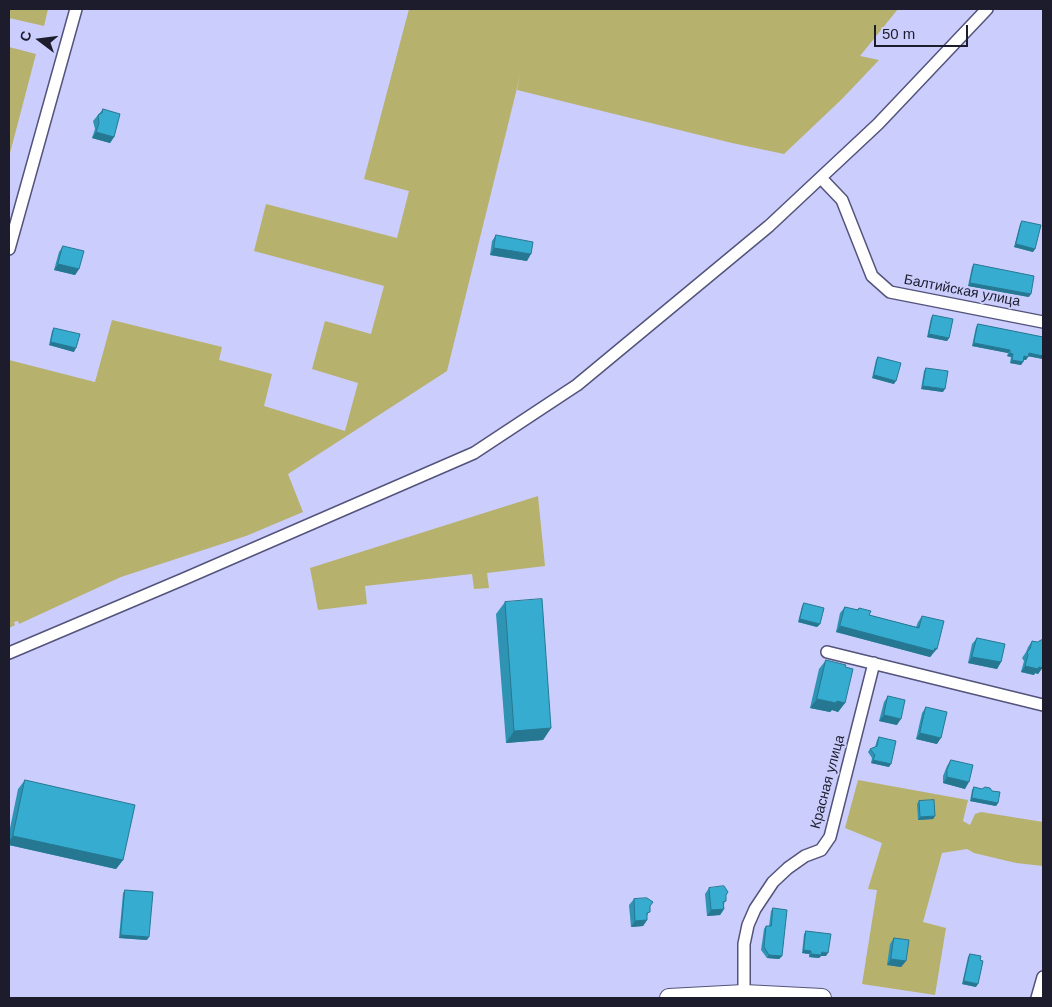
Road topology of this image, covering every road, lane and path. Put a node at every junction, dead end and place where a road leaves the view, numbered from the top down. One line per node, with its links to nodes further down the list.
1 (76, 9): 4 (street)
2 (987, 9): 3 (street)
3 (821, 178): 5 (street, Балтийская улица); 7 (street)
4 (9, 249)
5 (1043, 322)
6 (827, 652): 8 (street)
7 (9, 653)
8 (874, 663): 9 (street); 11 (street, Красная улица)
9 (1043, 705)
10 (1043, 977): 15 (street)
11 (744, 996): 12 (main road); 13 (main road)
12 (799, 997): 14 (main road)
13 (669, 998)
14 (822, 998)
15 (1036, 998)

